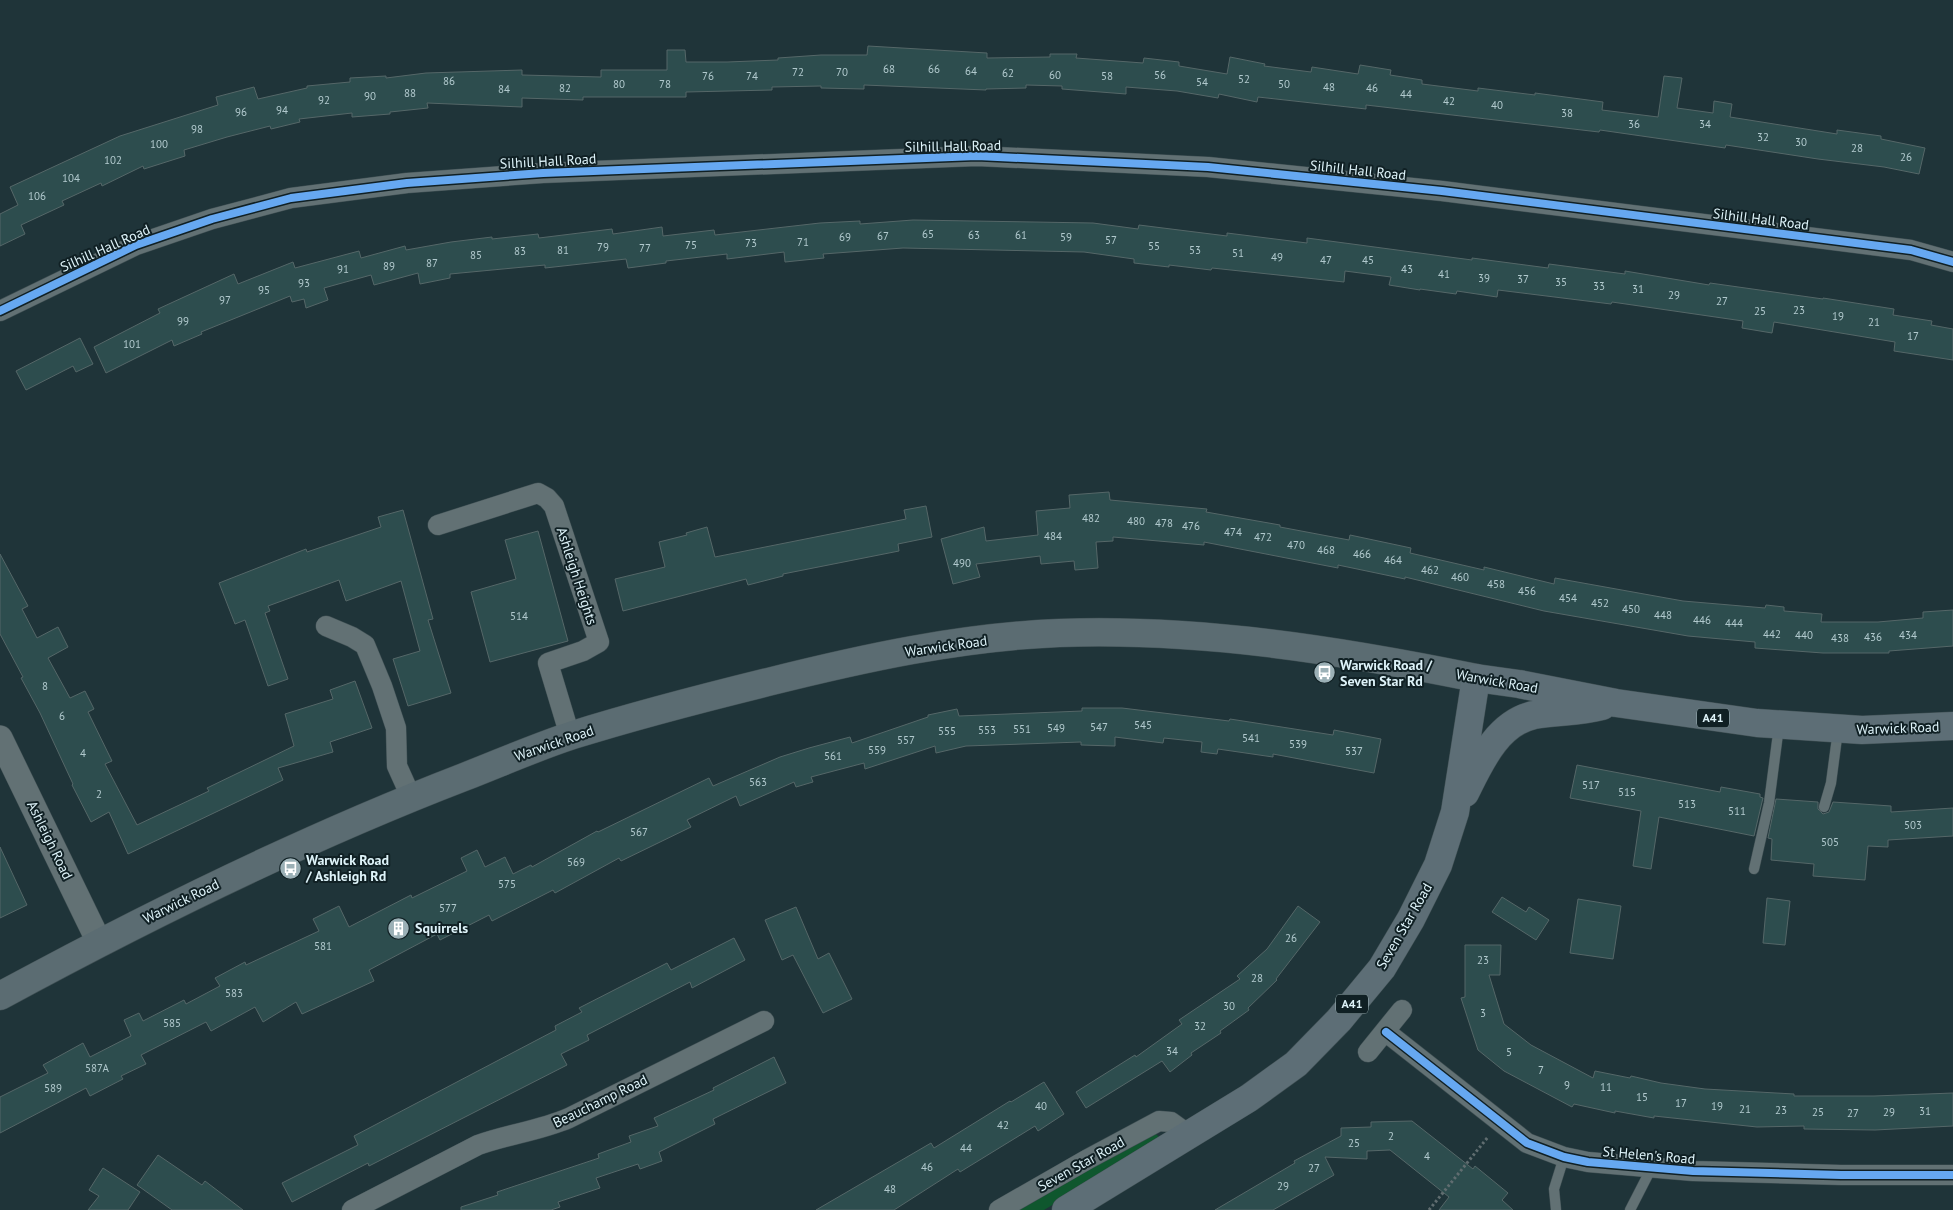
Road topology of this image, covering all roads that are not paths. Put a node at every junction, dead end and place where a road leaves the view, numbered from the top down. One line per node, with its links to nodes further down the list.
1 (1953, 262): 2 (street, Silhill Hall Road)
2 (0, 311)
3 (438, 525): 10 (street, Ashleigh Heights)
4 (326, 626): 12 (street)
5 (1476, 678): 6 (highway, Warwick Road / A41); 10 (main road, Warwick Road); 14 (highway, Seven Star Road / A41)
6 (1616, 703): 7 (highway, Warwick Road / A41); 14 (highway, Seven Star Road / A41)
7 (1779, 725): 9 (highway, Warwick Road / A41); 15 (lane)
8 (1953, 726): 9 (highway, Warwick Road / A41)
9 (1838, 729): 13 (lane)
10 (570, 736): 12 (main road, Warwick Road)
11 (0, 738): 16 (street, Ashleigh Road)
12 (411, 797): 16 (main road, Warwick Road)
13 (1824, 807)
14 (1454, 812): 22 (highway, Seven Star Road / A41)
15 (1754, 869)
16 (100, 942): 17 (main road, Warwick Road)
17 (0, 996)
18 (1402, 1010): 20 (street)
19 (764, 1021): 26 (street, Beauchamp Road)
20 (1386, 1032): 21 (street); 23 (street, St Helen's Road)
21 (1368, 1052)
22 (1189, 1135): 27 (street, Seven Star Road); 28 (highway, Seven Star Road / A41)
23 (1564, 1156): 24 (street, St Helen's Road); 29 (lane)
24 (1651, 1169): 25 (street, St Helen's Road); 30 (lane)
25 (1953, 1175)
26 (352, 1210)
27 (999, 1210)
28 (1066, 1210)
29 (1556, 1210)
30 (1630, 1210)

